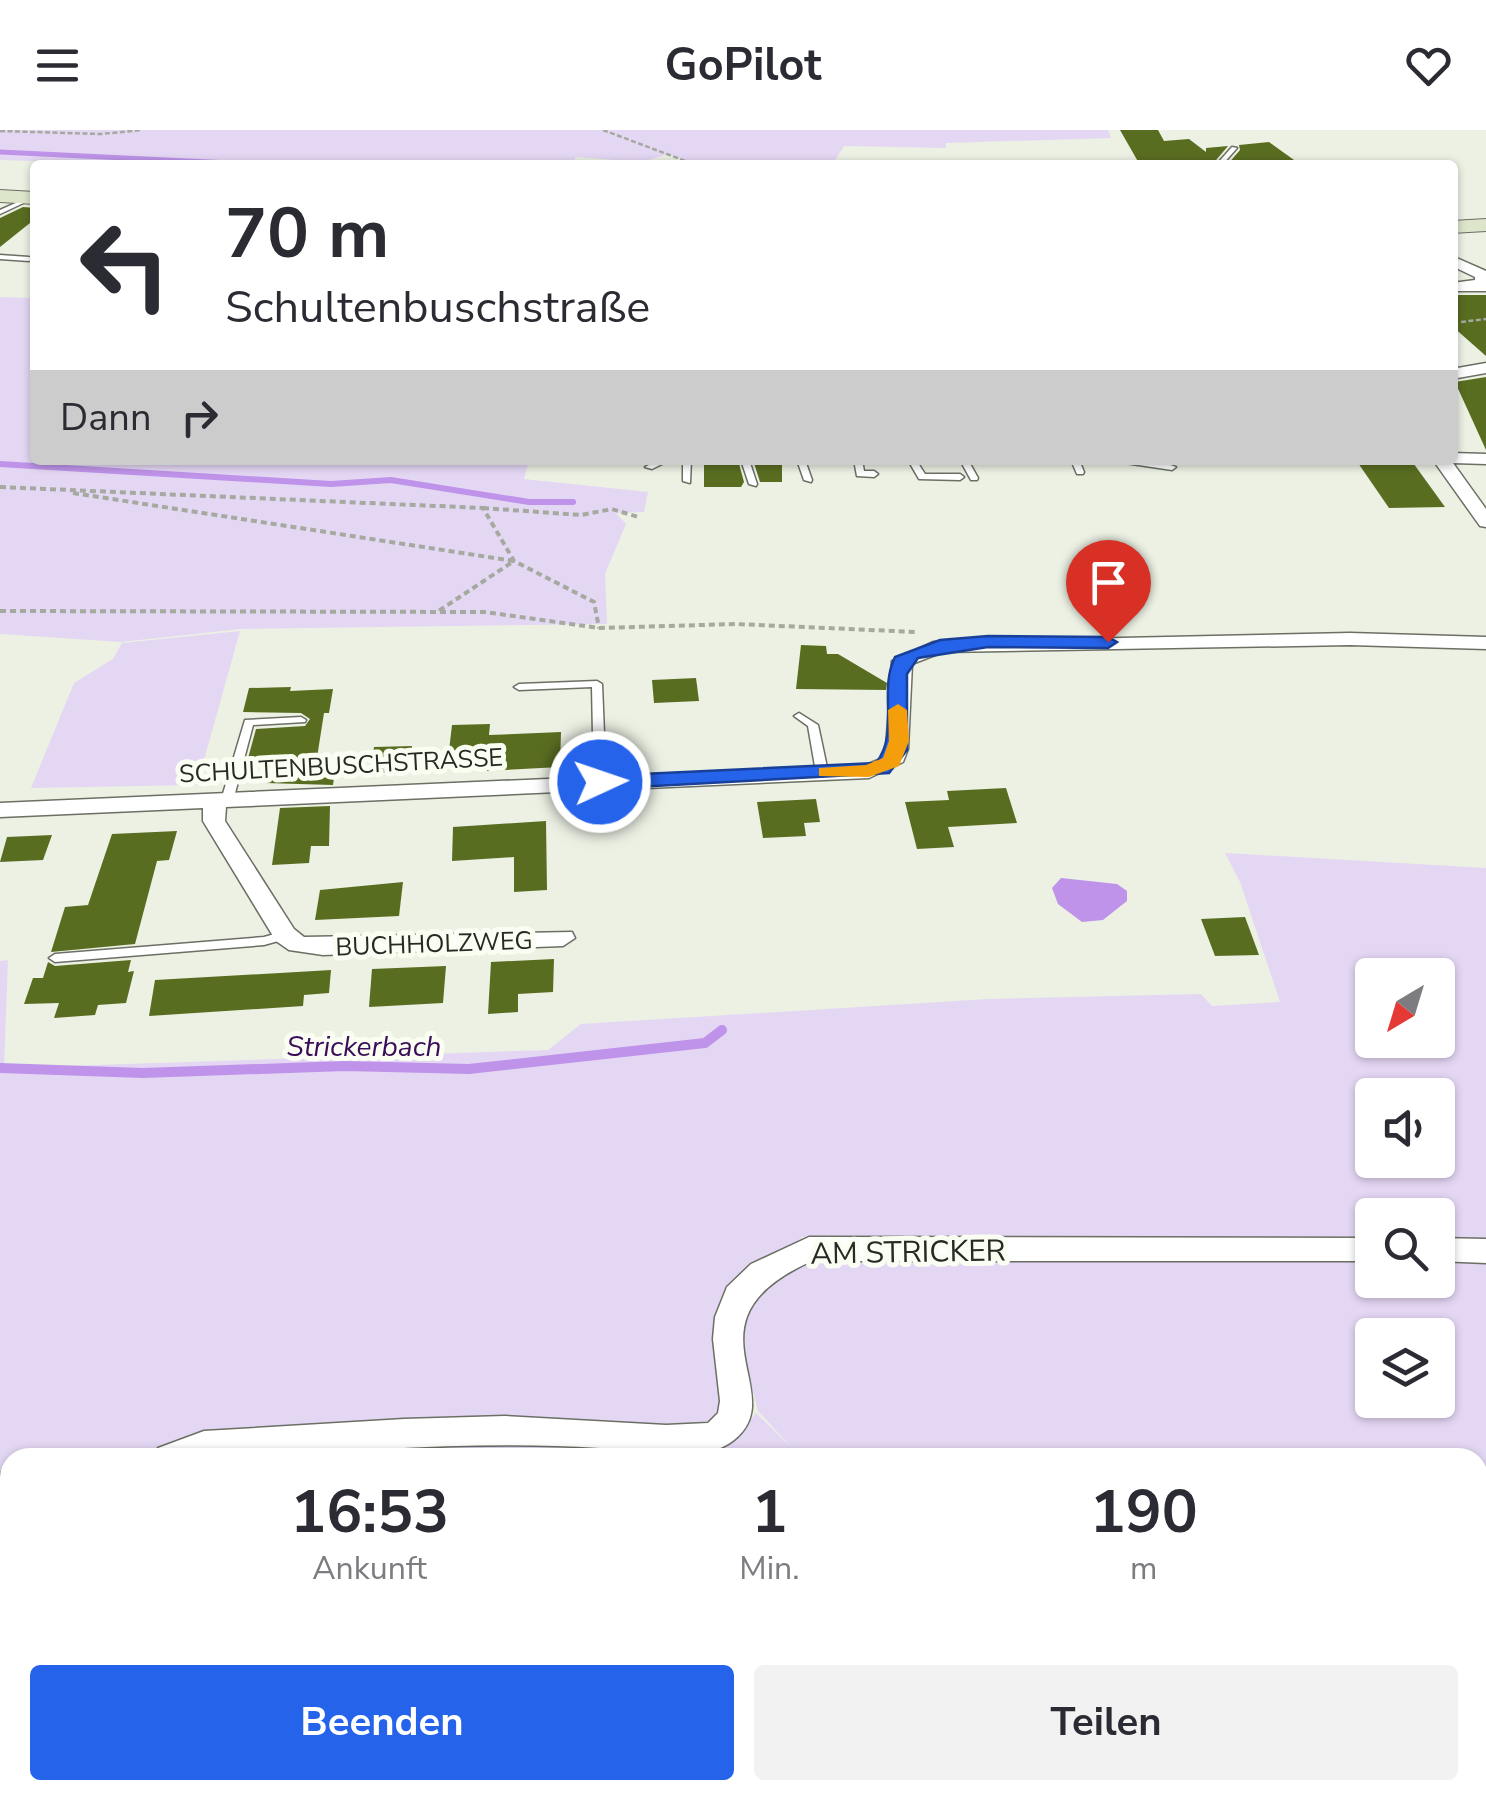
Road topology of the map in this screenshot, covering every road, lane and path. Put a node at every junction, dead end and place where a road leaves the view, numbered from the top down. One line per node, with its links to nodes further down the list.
1 (142, 130): 3 (path)
2 (602, 130): 5 (path)
3 (0, 131)
4 (1234, 148): 6 (lane)
5 (683, 160)
6 (1223, 160)
7 (0, 196): 8 (main road)
8 (30, 198)
9 (30, 199): 10 (lane)
10 (0, 212)
11 (1485, 225): 12 (main road)
12 (1458, 227)
13 (0, 257): 14 (lane)
14 (30, 260)
15 (1458, 263): 16 (street)
16 (1484, 285): 17 (street)
17 (1458, 287)
18 (1486, 319): 19 (path)
19 (1462, 322)
20 (1486, 368): 21 (street)
21 (1458, 373)
22 (1458, 458): 23 (street)
23 (1486, 459)
24 (653, 465): 34 (lane)
25 (687, 465): 40 (lane)
26 (747, 465): 42 (lane)
27 (803, 465): 41 (lane)
28 (859, 465): 37 (lane)
29 (915, 465): 38 (lane)
30 (967, 465): 39 (lane)
31 (1077, 465): 36 (lane)
32 (1159, 465): 35 (lane)
33 (1446, 465): 45 (street)
34 (648, 467)
35 (1172, 467)
36 (1080, 472)
37 (874, 474)
38 (960, 477)
39 (974, 478)
40 (687, 480)
41 (808, 480)
42 (754, 484)
43 (0, 488): 44 (path)
44 (46, 489): 46 (path); 49 (path)
45 (1480, 505): 48 (street)
46 (484, 508): 47 (path); 49 (path)
47 (638, 517)
48 (1486, 522)
49 (514, 562): 51 (path); 52 (path)
50 (0, 611): 51 (path)
51 (437, 612): 52 (path)
52 (600, 628): 54 (path)
53 (1486, 643): 54 (street, SCHULTENBUSCHSTRASSE)
54 (956, 644): 58 (street, SCHULTENBUSCHSTRASSE)
55 (518, 687): 59 (lane)
56 (799, 716): 58 (lane)
57 (302, 720): 60 (lane)
58 (822, 772): 59 (street, SCHULTENBUSCHSTRASSE)
59 (600, 782): 60 (street, SCHULTENBUSCHSTRASSE)
60 (222, 798): 61 (street, SCHULTENBUSCHSTRASSE); 62 (street)
61 (0, 810)
62 (285, 935): 63 (street, BUCHHOLZWEG); 64 (lane)
63 (563, 938)
64 (54, 958)
65 (1355, 1250): 68 (street, AM STRICKER)
66 (1455, 1250): 67 (street)
67 (1486, 1250)
68 (198, 1448)

